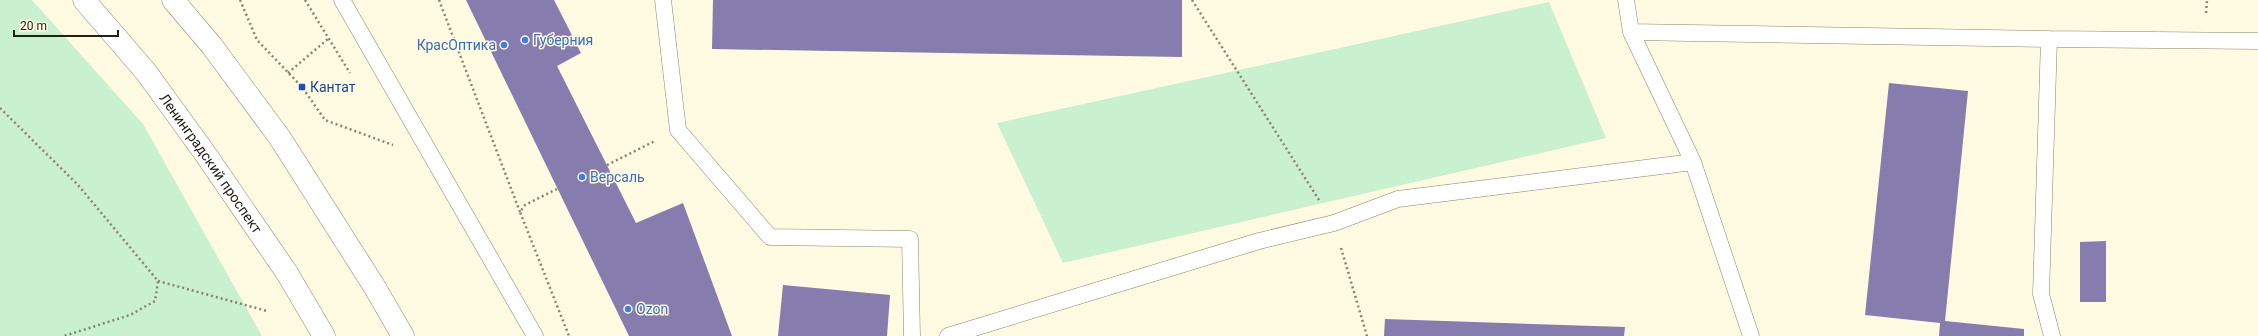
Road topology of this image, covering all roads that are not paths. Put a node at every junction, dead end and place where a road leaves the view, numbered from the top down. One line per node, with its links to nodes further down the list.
1 (84, 0): 10 (main road, Ленинградский проспект)
2 (173, 0): 11 (main road)
3 (342, 0): 12 (lane)
4 (663, 0): 13 (lane)
5 (1626, 0): 6 (lane)
6 (1631, 32): 7 (lane); 9 (lane)
7 (2049, 39): 8 (lane); 16 (lane)
8 (2258, 41)
9 (1693, 162): 14 (lane); 15 (lane)
10 (324, 336)
11 (403, 336)
12 (535, 336)
13 (912, 336)
14 (948, 336)
15 (1751, 336)
16 (2052, 336)

